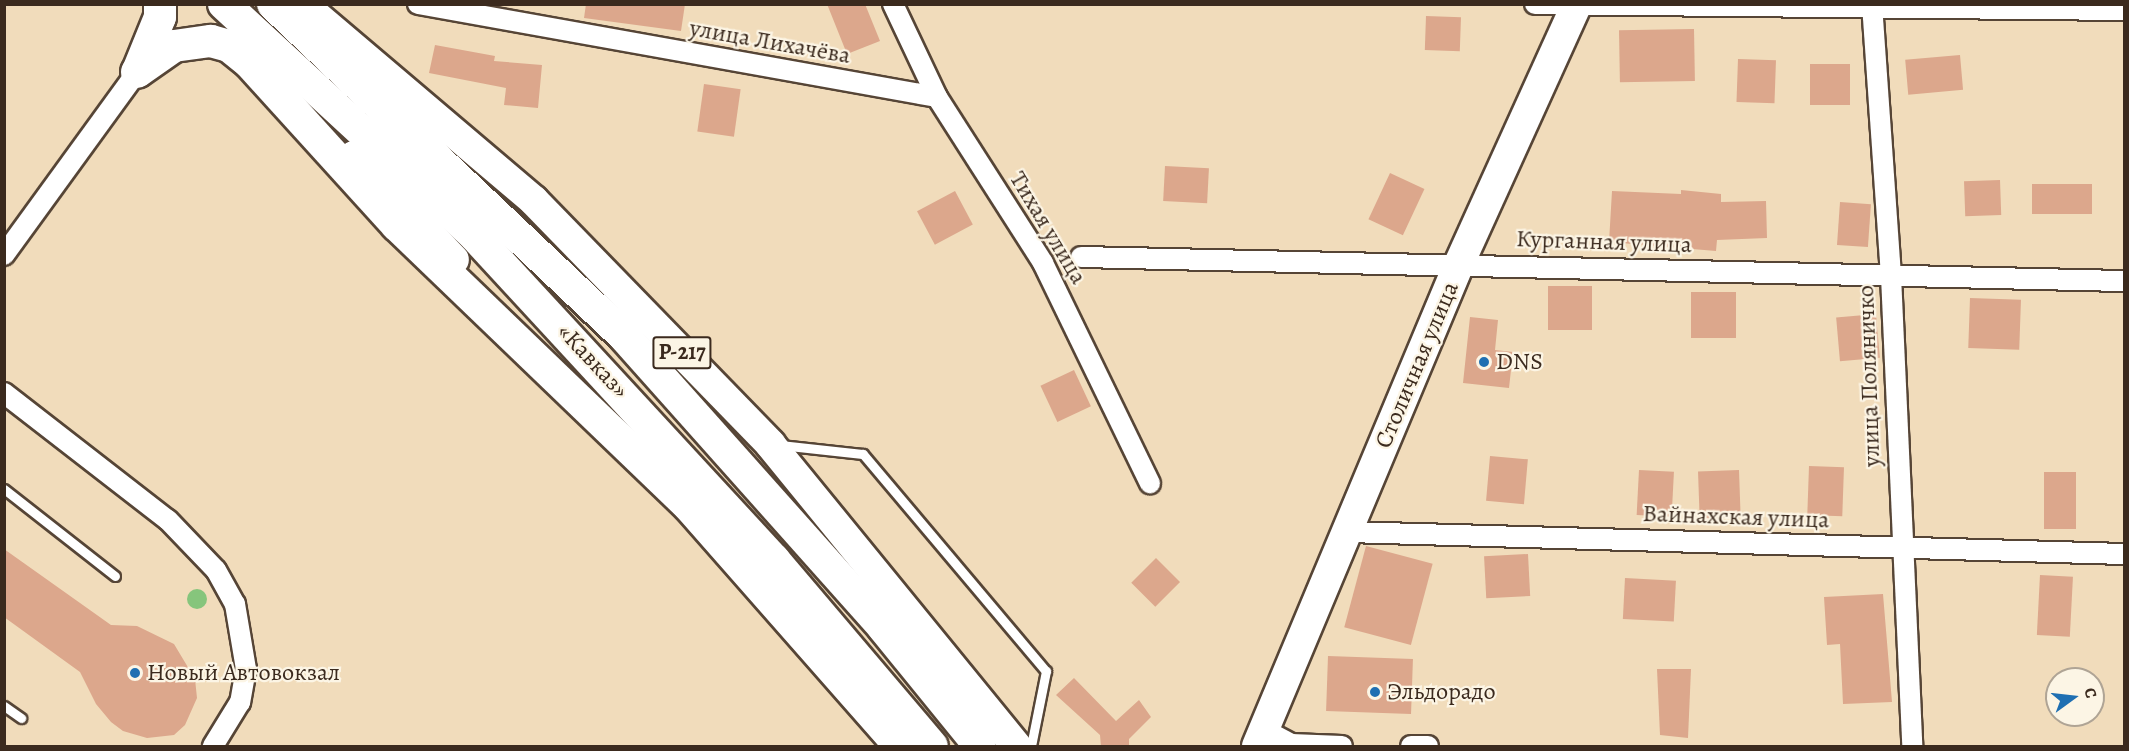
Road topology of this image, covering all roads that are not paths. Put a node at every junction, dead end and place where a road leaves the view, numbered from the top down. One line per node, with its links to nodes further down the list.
1 (160, 4): 12 (highway)
2 (218, 4): 23 (main road)
3 (224, 4): 33 (highway, «Кавказ» / Р-217)
4 (273, 4): 34 (highway, «Кавказ» / Р-217)
5 (302, 4): 20 (main road, Р-217)
6 (418, 4): 13 (street, улица Лихачёва)
7 (893, 4): 13 (street, Тихая улица)
8 (1535, 4): 9 (street)
9 (1577, 5): 10 (street); 16 (main road, Столичная улица)
10 (1873, 6): 11 (street); 17 (street, улица Поляничко)
11 (2124, 10)
12 (137, 72): 14 (street); 23 (highway)
13 (937, 98): 21 (street, Тихая улица)
14 (4, 255)
15 (1081, 257): 16 (street, Курганная улица)
16 (1459, 264): 17 (street, Курганная улица); 24 (main road, Столичная улица)
17 (1891, 276): 18 (street, Курганная улица); 25 (street, улица Поляничко)
18 (2124, 281)
19 (4, 393): 31 (street)
20 (770, 444): 35 (main road, Р-217); 36 (lane)
21 (1150, 483)
22 (4, 489): 27 (lane)
23 (690, 507): 32 (main road)
24 (1347, 532): 25 (street, Вайнахская улица); 30 (main road, Столичная улица)
25 (1901, 547): 26 (street, Вайнахская улица); 40 (street, улица Поляничко)
26 (2124, 554)
27 (115, 576)
28 (4, 706): 29 (lane)
29 (21, 718)
30 (1255, 743): 37 (street)
31 (213, 747)
32 (899, 747)
33 (932, 747)
34 (980, 747)
35 (1016, 747)
36 (1031, 747)
37 (1342, 747)
38 (1411, 747): 39 (street)
39 (1428, 747)
40 (1912, 747)

